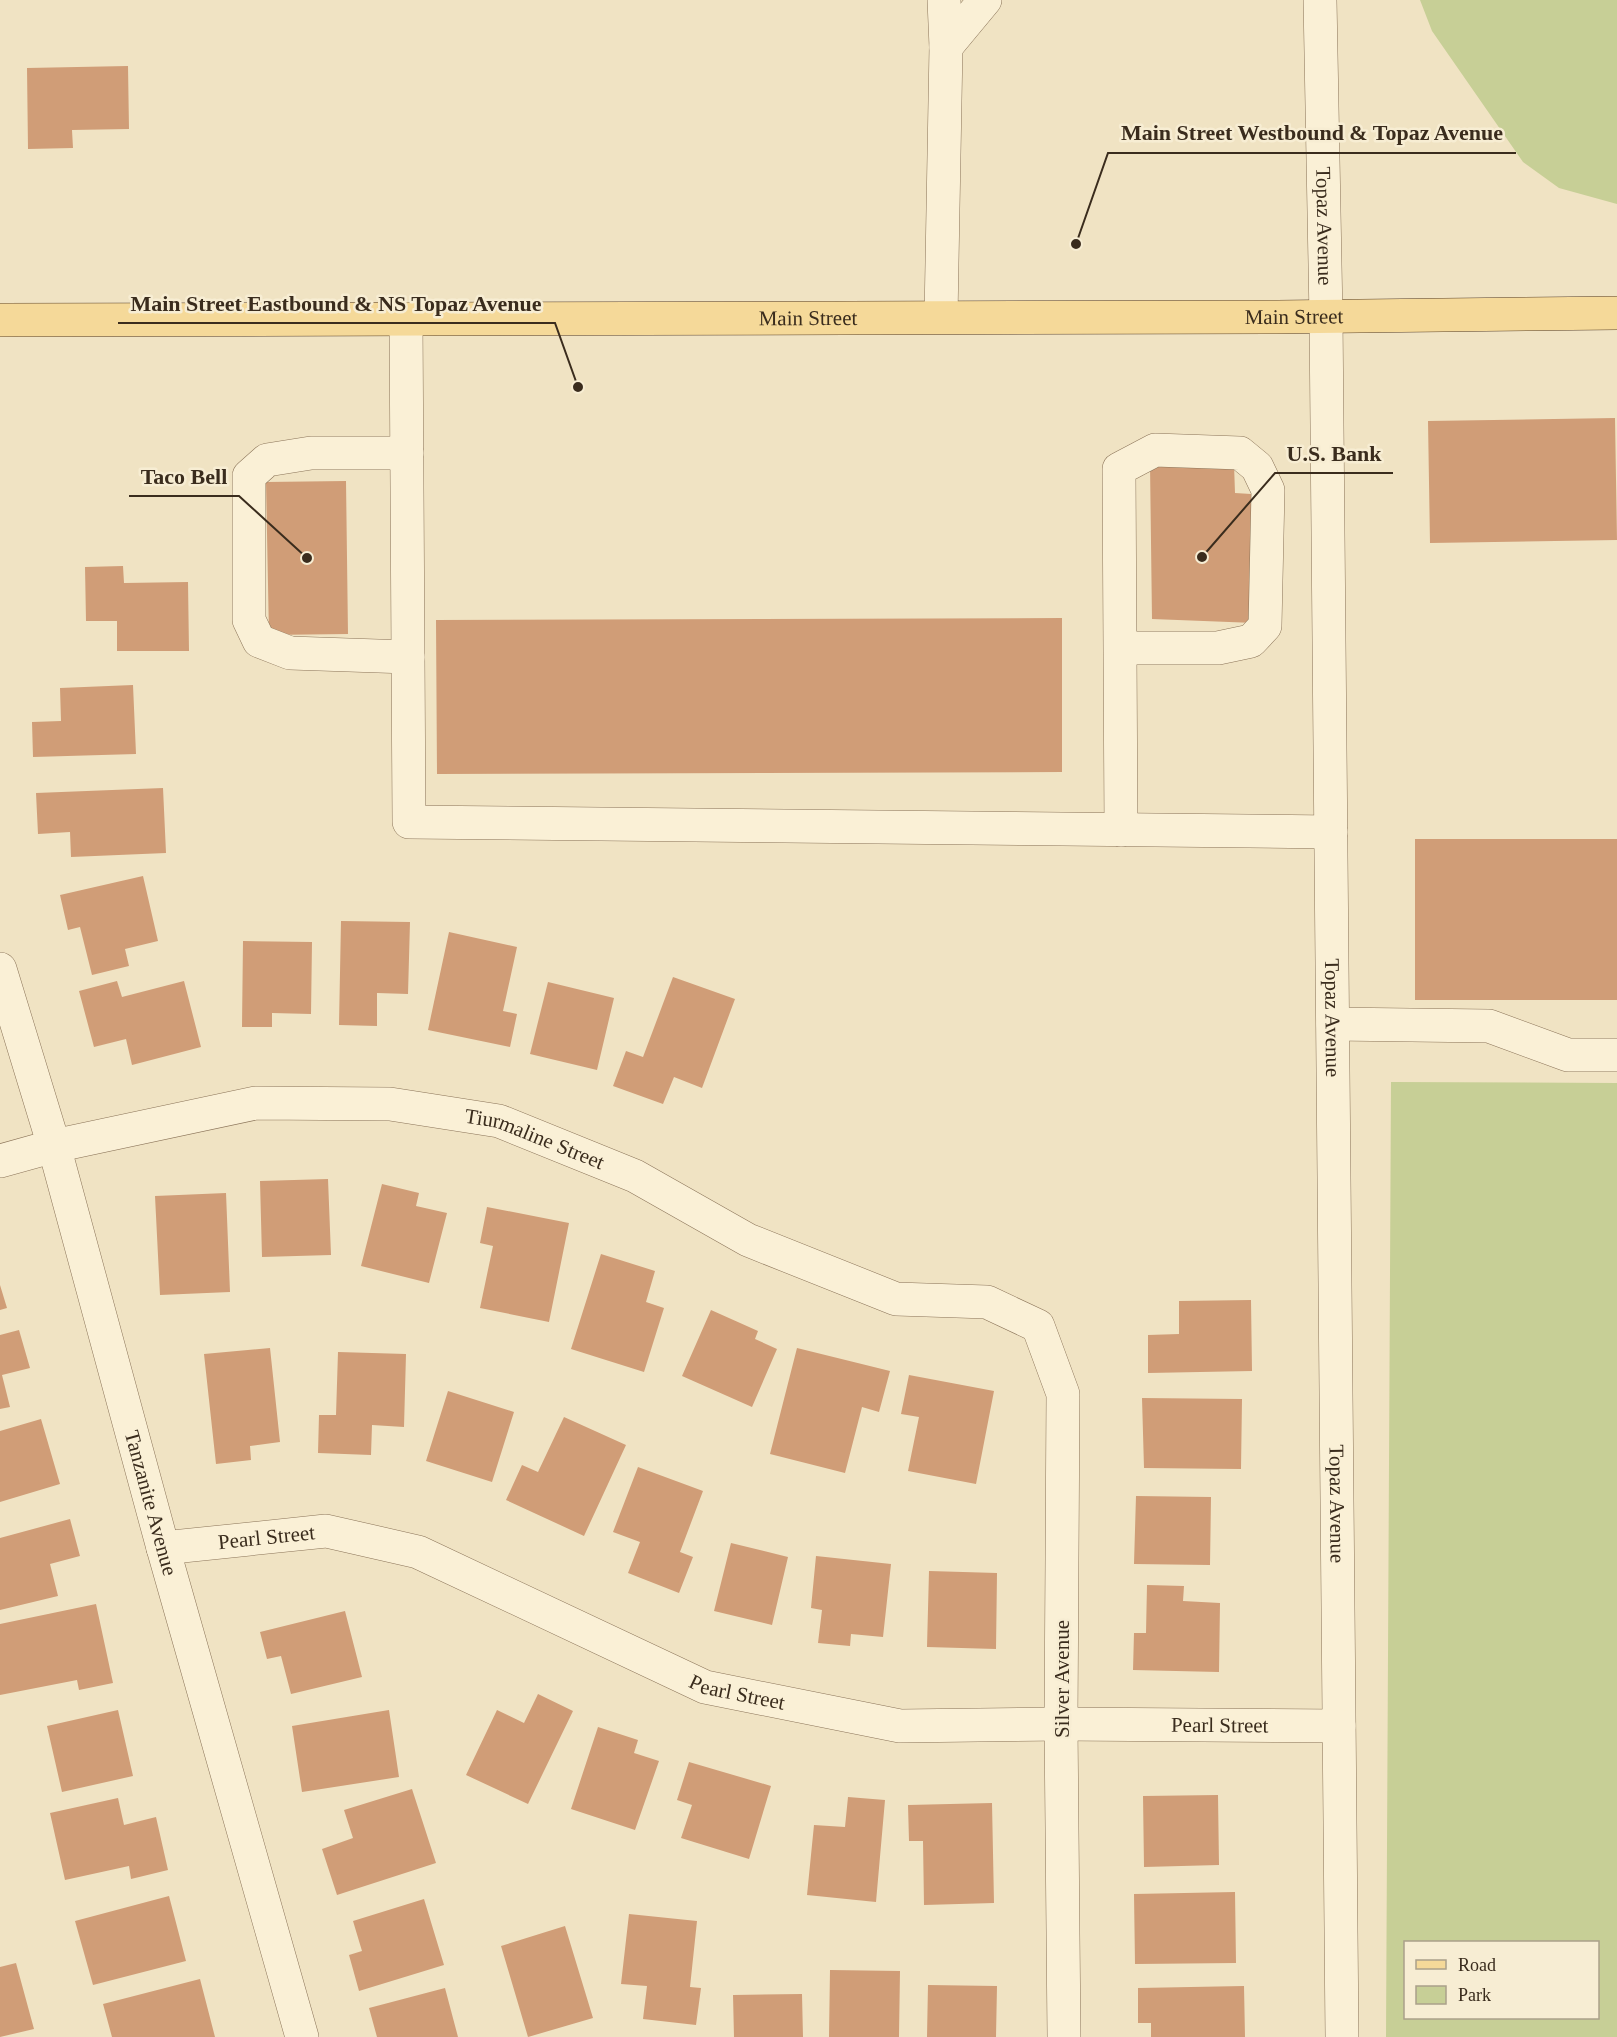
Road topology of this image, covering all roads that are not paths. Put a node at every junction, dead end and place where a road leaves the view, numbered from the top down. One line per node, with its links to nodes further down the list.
1 (945, 0): 4 (street)
2 (986, 0): 4 (street)
3 (1320, 0): 7 (street, Topaz Avenue)
4 (946, 47): 6 (street)
5 (1617, 313): 7 (main road, Main Street)
6 (941, 317): 7 (main road, Main Street); 8 (main road, Main Street)
7 (1326, 317): 14 (street, Topaz Avenue)
8 (406, 319): 9 (main road, Main Street); 10 (street)
9 (0, 320)
10 (407, 453): 12 (street); 12 (street)
11 (1122, 648): 11 (street); 13 (street)
12 (408, 657): 13 (street)
13 (1121, 830): 14 (street)
14 (1331, 832): 16 (street, Topaz Avenue)
15 (0, 969): 18 (street, Tanzanite Avenue)
16 (1333, 1024): 17 (street); 23 (street, Topaz Avenue)
17 (1617, 1055)
18 (54, 1146): 19 (street, Tiurmaline Street); 20 (street, Tiurmaline Street); 21 (street, Tanzanite Avenue)
19 (0, 1161)
20 (1038, 1326): 22 (street, Silver Avenue)
21 (163, 1548): 22 (street, Pearl Street); 24 (street, Tanzanite Avenue)
22 (1061, 1724): 23 (street, Pearl Street); 25 (street, Silver Avenue)
23 (1340, 1726): 26 (street, Topaz Avenue)
24 (302, 2037)
25 (1064, 2037)
26 (1342, 2037)

